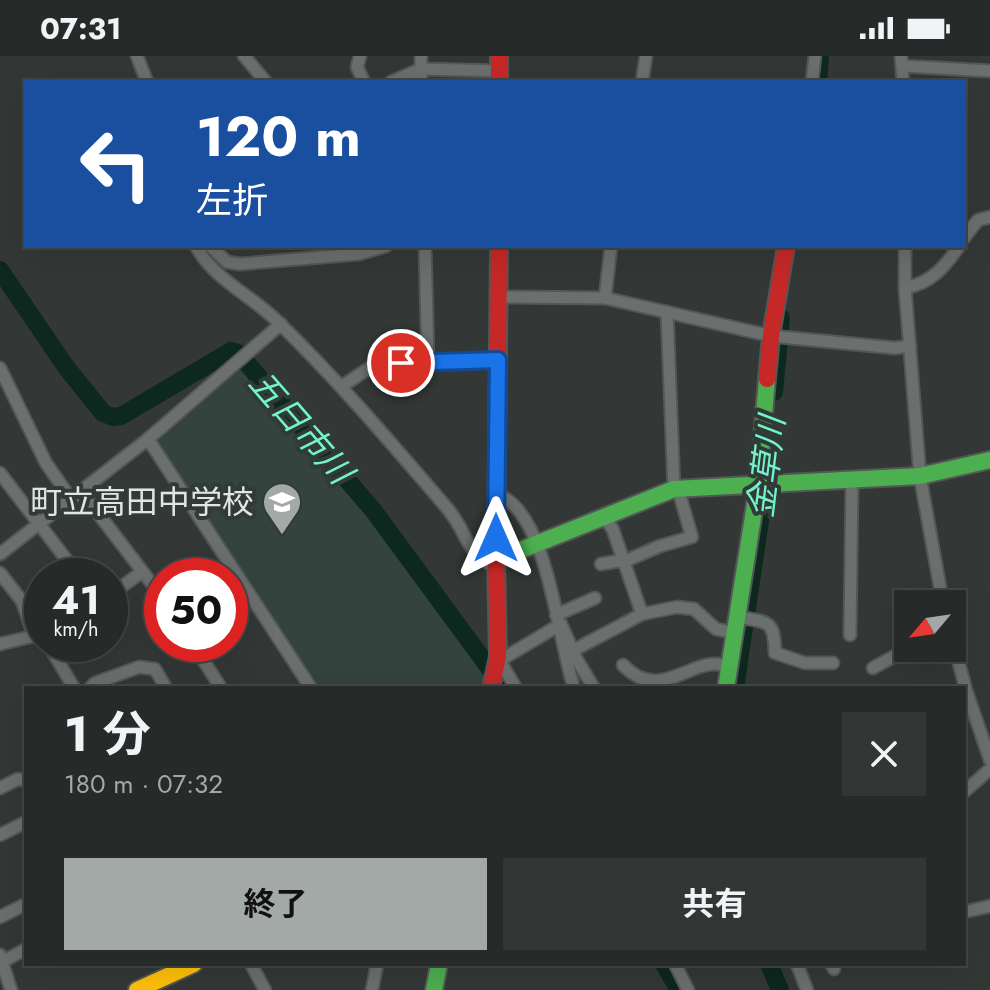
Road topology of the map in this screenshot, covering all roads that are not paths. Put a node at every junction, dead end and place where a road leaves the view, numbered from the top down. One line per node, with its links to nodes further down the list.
1 (137, 56): 11 (street)
2 (244, 56): 12 (street)
3 (360, 56): 13 (street)
4 (421, 56): 10 (street)
5 (646, 56): 15 (street)
6 (815, 56): 16 (street)
7 (902, 61): 9 (street)
8 (499, 70): 10 (street)
9 (990, 71)
10 (421, 76): 14 (street)
11 (146, 80)
12 (264, 80)
13 (363, 80)
14 (401, 80)
15 (642, 80)
16 (812, 80)
17 (990, 217): 18 (street)
18 (966, 235)
19 (197, 248): 32 (street)
20 (212, 248): 21 (street)
21 (379, 248)
22 (425, 248): 36 (street)
23 (499, 248): 29 (street)
24 (611, 248): 30 (street)
25 (786, 248): 33 (street)
26 (905, 248): 28 (street)
27 (958, 248): 28 (street)
28 (905, 288): 34 (street)
29 (498, 297): 30 (street); 35 (street)
30 (605, 298): 31 (street)
31 (667, 312): 33 (street); 45 (street)
32 (281, 324): 38 (street); 39 (street)
33 (771, 336): 34 (street); 44 (street)
34 (910, 346): 42 (street)
35 (498, 360): 36 (street); 47 (street)
36 (428, 361): 38 (street)
37 (0, 368): 48 (street)
38 (342, 386): 55 (street)
39 (148, 439): 46 (street); 84 (street)
40 (990, 460): 42 (street)
41 (0, 473): 50 (street)
42 (920, 476): 43 (street); 61 (street)
43 (852, 480): 44 (street); 67 (street)
44 (758, 485): 45 (street); 66 (street)
45 (676, 489): 49 (street); 54 (street)
46 (81, 491): 48 (street); 57 (street)
47 (496, 494): 51 (street); 55 (street)
48 (71, 499): 50 (street)
49 (605, 517): 51 (street); 54 (street)
50 (39, 525): 52 (street); 53 (street)
51 (539, 544): 55 (street); 65 (street)
52 (0, 554)
53 (65, 558)
54 (624, 561): 56 (street); 64 (street)
55 (496, 564): 75 (street)
56 (601, 564)
57 (142, 572): 59 (street); 60 (street)
58 (0, 573): 63 (street)
59 (144, 574)
60 (128, 582)
61 (940, 590)
62 (595, 598): 65 (street)
63 (24, 606)
64 (642, 614): 66 (street); 70 (street)
65 (556, 620): 70 (street); 75 (street); 87 (street)
66 (741, 621): 76 (street); 78 (street)
67 (850, 635)
68 (24, 640): 69 (street)
69 (0, 644)
70 (572, 651): 88 (street)
71 (894, 656): 79 (street)
72 (59, 662): 80 (street)
73 (204, 662): 83 (street)
74 (958, 662): 90 (street)
75 (497, 663): 85 (street); 86 (street)
76 (833, 663)
77 (623, 665): 78 (street)
78 (730, 668): 89 (street)
79 (873, 668)
80 (73, 686)
81 (92, 686): 82 (street)
82 (165, 686)
83 (220, 686)
84 (310, 686)
85 (491, 686)
86 (514, 686)
87 (573, 686)
88 (593, 686)
89 (726, 686)
90 (964, 686)
91 (966, 693): 92 (street)
92 (990, 760)
93 (990, 769): 96 (street)
94 (24, 780): 95 (street)
95 (0, 788)
96 (966, 790)
97 (24, 823): 98 (street)
98 (0, 835)
99 (24, 905): 102 (street)
100 (990, 906): 101 (street)
101 (966, 912)
102 (0, 917)
103 (24, 950): 104 (street)
104 (1, 958): 111 (street)
105 (190, 966): 112 (street)
106 (252, 966): 113 (street)
107 (377, 966): 114 (street)
108 (439, 966): 115 (street)
109 (676, 966): 116 (street)
110 (798, 966): 117 (street)
111 (11, 990)
112 (137, 990)
113 (265, 990)
114 (372, 990)
115 (434, 990)
116 (688, 990)
117 (807, 990)

